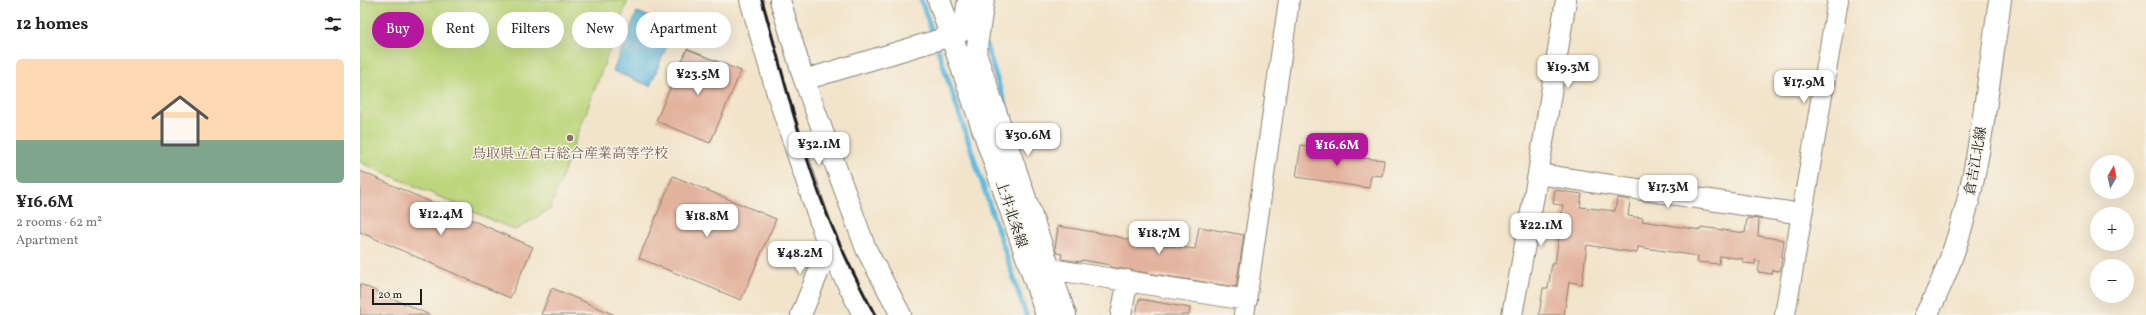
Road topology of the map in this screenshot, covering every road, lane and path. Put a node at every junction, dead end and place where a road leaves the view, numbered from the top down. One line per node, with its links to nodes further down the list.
1 (750, 0): 14 (street)
2 (780, 0): 11 (street)
3 (939, 0): 10 (main road, 上井北条線)
4 (968, 0): 10 (street)
5 (984, 0): 10 (street)
6 (1289, 0): 17 (street)
7 (1566, 0): 12 (street)
8 (1838, 0): 13 (street)
9 (2000, 0): 26 (main road, 倉吉江北線)
10 (964, 36): 11 (street); 15 (street); 21 (main road, 上井北条線)
11 (804, 80): 20 (street)
12 (1538, 174): 13 (street); 24 (street)
13 (1802, 214): 25 (street)
14 (829, 246): 18 (street); 19 (street)
15 (1050, 269): 16 (street); 22 (street)
16 (1128, 280): 17 (street); 23 (street)
17 (1246, 308)
18 (801, 315)
19 (863, 315)
20 (901, 315)
21 (1047, 315)
22 (1066, 315)
23 (1120, 315)
24 (1512, 315)
25 (1785, 315)
26 (1926, 315)

